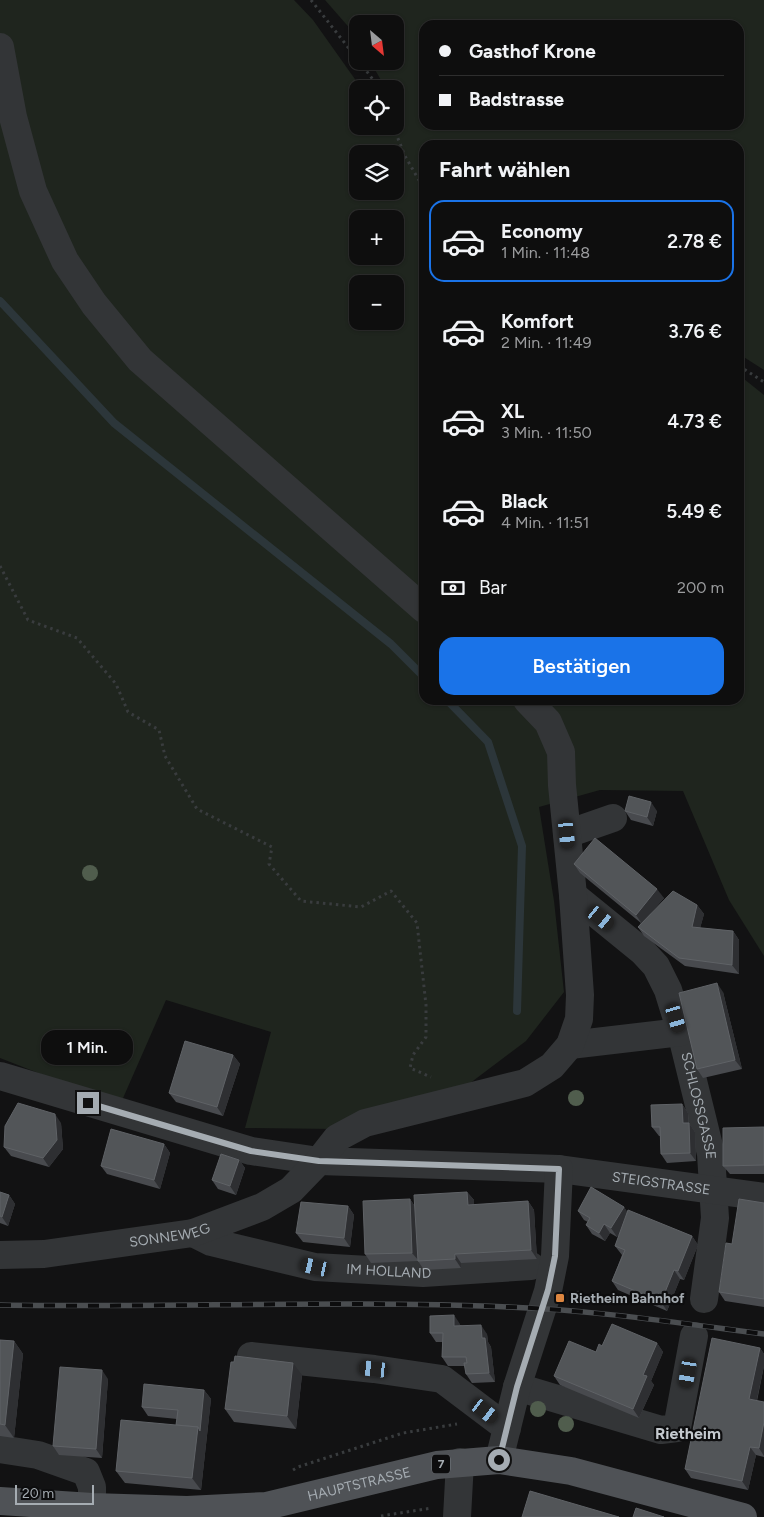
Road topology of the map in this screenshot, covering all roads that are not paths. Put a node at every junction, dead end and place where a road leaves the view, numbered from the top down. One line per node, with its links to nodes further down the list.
1 (0, 46): 2 (street)
2 (419, 605)
3 (533, 705): 5 (street)
4 (613, 818): 5 (street)
5 (567, 834): 6 (street)
6 (573, 895): 7 (street, SCHLOSSGASSE); 8 (street)
7 (681, 1032): 8 (street); 12 (street, SCHLOSSGASSE)
8 (570, 1045): 10 (street, SONNEWEG)
9 (0, 1076): 10 (street, STEIGSTRASSE)
10 (319, 1161): 11 (street, STEIGSTRASSE); 14 (street, SONNEWEG)
11 (559, 1169): 12 (street, STEIGSTRASSE); 20 (street)
12 (714, 1190): 13 (street, STEIGSTRASSE); 17 (street, SCHLOSSGASSE)
13 (764, 1197)
14 (193, 1233): 15 (street, SONNEWEG); 16 (street, IM HOLLAND)
15 (0, 1256)
16 (531, 1266)
17 (704, 1299)
18 (694, 1336): 20 (street)
19 (251, 1356): 21 (street)
20 (517, 1387): 21 (street)
21 (507, 1428): 23 (street)
22 (0, 1448): 26 (street)
23 (499, 1460): 24 (main road, HAUPTSTRASSE / 7); 28 (main road, HAUPTSTRASSE / 7)
24 (460, 1462): 26 (main road, HAUPTSTRASSE / 7); 27 (street)
25 (0, 1501): 26 (main road, HAUPTSTRASSE / 7)
26 (92, 1507)
27 (458, 1514)
28 (743, 1517)

